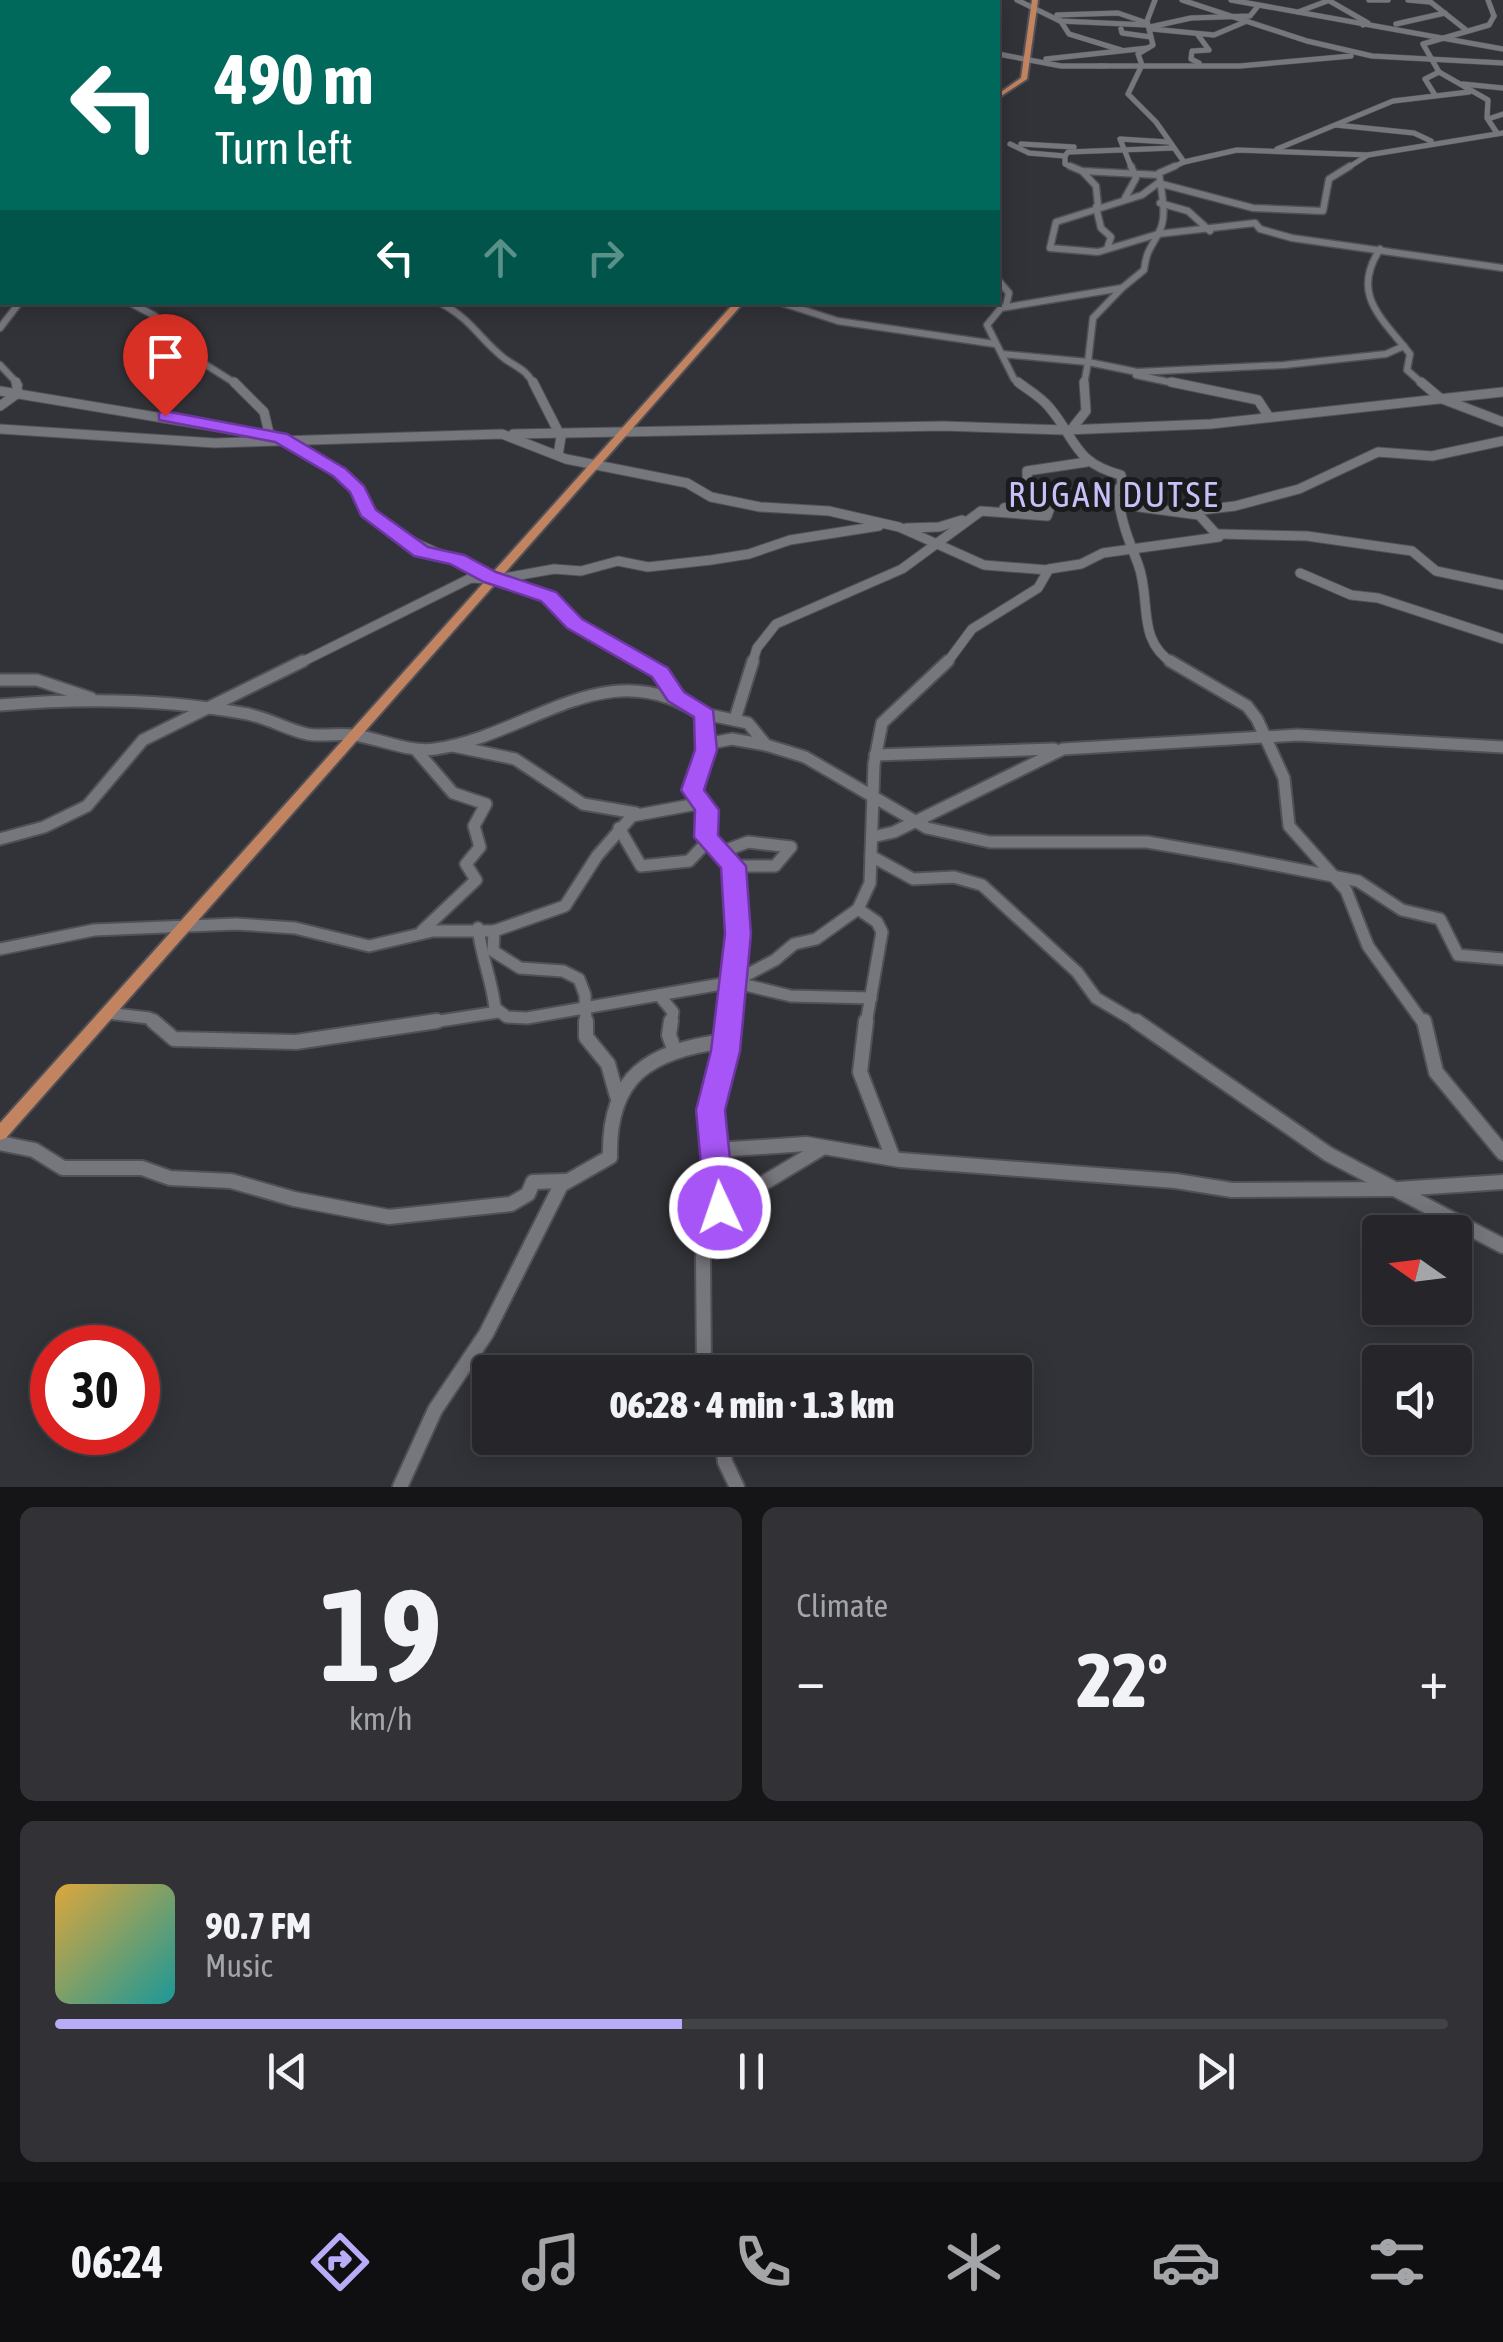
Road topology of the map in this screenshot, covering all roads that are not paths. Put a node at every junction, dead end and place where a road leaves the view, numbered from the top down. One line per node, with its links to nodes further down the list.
1 (1017, 0): 14 (street)
2 (1035, 0): 14 (main road)
3 (1155, 0): 4 (street); 25 (street)
4 (1164, 0)
5 (1182, 0): 18 (street)
6 (1231, 0): 13 (street)
7 (1329, 0): 15 (street); 23 (street)
8 (1370, 0): 9 (street)
9 (1388, 0)
10 (1408, 0): 12 (street)
11 (1488, 0): 19 (street)
12 (1429, 1): 16 (street)
13 (1258, 6): 15 (street); 18 (street)
14 (1034, 12): 17 (street); 38 (main road)
15 (1297, 12): 23 (street)
16 (1445, 13): 24 (street); 27 (street)
17 (1046, 16): 21 (street); 25 (street)
18 (1236, 16): 22 (street); 25 (street)
19 (1494, 16): 20 (street); 27 (street)
20 (1503, 17)
21 (1060, 20): 26 (street); 34 (street)
22 (1247, 21): 29 (street); 36 (street)
23 (1365, 24): 24 (street); 28 (street)
24 (1396, 24): 28 (street)
25 (1147, 26): 26 (street); 26 (street); 29 (street); 32 (street)
26 (1120, 28)
27 (1466, 30): 30 (street)
28 (1414, 34): 30 (street); 31 (street)
29 (1198, 35): 35 (street)
30 (1438, 38): 31 (street); 33 (street)
31 (1423, 43): 40 (street)
32 (1149, 48): 34 (street); 43 (street)
33 (1503, 48)
34 (1120, 50): 39 (street); 41 (street)
35 (1204, 51): 44 (street); 45 (street)
36 (1372, 56): 40 (street); 45 (street)
37 (1000, 58): 38 (street)
38 (1027, 58): 39 (street); 51 (main road)
39 (1037, 59): 46 (street)
40 (1430, 60): 42 (street); 47 (street)
41 (1125, 61): 43 (street); 46 (street)
42 (1503, 63)
43 (1140, 64): 44 (street); 46 (street); 58 (street)
44 (1200, 64): 45 (street)
45 (1210, 65)
46 (1098, 66)
47 (1439, 72): 48 (street); 52 (street)
48 (1457, 83): 49 (street); 50 (street)
49 (1503, 88)
50 (1469, 92): 52 (street); 54 (street)
51 (1000, 95)
52 (1435, 95): 55 (street)
53 (1503, 114): 54 (street)
54 (1488, 119): 56 (street)
55 (1335, 125): 57 (street); 61 (street)
56 (1500, 132): 57 (street)
57 (1432, 142): 62 (street)
58 (1170, 145): 59 (street); 64 (street)
59 (1125, 148): 60 (street); 66 (street)
60 (1084, 149): 63 (street); 63 (street)
61 (1268, 150): 62 (street); 64 (street)
62 (1368, 155): 71 (street)
63 (1065, 156): 65 (street)
64 (1184, 162): 67 (street)
65 (1082, 170): 66 (street); 70 (street)
66 (1135, 175): 67 (street); 68 (street)
67 (1159, 179): 68 (street); 69 (street); 71 (street)
68 (1125, 198): 70 (street)
69 (1160, 203): 73 (street); 74 (street)
70 (1097, 207): 76 (street); 76 (street)
71 (1260, 209): 72 (street)
72 (1254, 223): 73 (street); 75 (street)
73 (1211, 231): 74 (street)
74 (1158, 234): 76 (street); 79 (street)
75 (1380, 249): 77 (street); 88 (street)
76 (1107, 250)
77 (1503, 268)
78 (1000, 283): 85 (street)
79 (1122, 288): 85 (street); 90 (street)
80 (18, 305): 86 (street)
81 (135, 305): 105 (street)
82 (444, 305): 103 (street)
83 (737, 305): 102 (main road)
84 (788, 305): 87 (street)
85 (1006, 306): 87 (street)
86 (0, 328)
87 (995, 344): 89 (street)
88 (1404, 346): 92 (street); 96 (street)
89 (1002, 354): 90 (street); 100 (street)
90 (1088, 362): 92 (street); 100 (street)
91 (0, 365): 95 (street)
92 (1131, 371): 98 (street)
93 (0, 391): 95 (street)
94 (1503, 392): 96 (street)
95 (18, 394): 97 (street); 105 (street)
96 (1440, 398): 98 (street); 99 (street)
97 (0, 406)
98 (1269, 417): 100 (street)
99 (1503, 422)
100 (1069, 428): 102 (street); 108 (street)
101 (0, 429): 105 (street)
102 (626, 429): 103 (street); 109 (main road)
103 (558, 430): 104 (street); 107 (street)
104 (502, 434): 105 (street); 107 (street)
105 (280, 438): 121 (street)
106 (1503, 441): 112 (street)
107 (558, 455): 109 (street)
108 (1088, 462): 110 (street); 111 (street)
109 (595, 464): 114 (street); 121 (main road)
110 (1115, 500): 111 (street); 112 (street); 118 (street)
111 (1000, 509): 113 (street)
112 (1188, 512): 116 (street)
113 (968, 519): 115 (street); 117 (street)
114 (886, 526): 115 (street); 121 (street)
115 (899, 528): 117 (street)
116 (1219, 534): 118 (street); 122 (street)
117 (938, 544): 119 (street); 130 (street)
118 (1128, 549): 119 (street); 132 (street)
119 (1049, 569): 139 (street)
120 (1300, 574): 123 (street)
121 (497, 578): 126 (street); 128 (street); 131 (main road)
122 (1503, 585)
123 (1503, 639)
124 (0, 680): 125 (street)
125 (100, 701): 127 (street); 128 (street)
126 (684, 702): 129 (street); 135 (street)
127 (0, 705)
128 (204, 708): 131 (street); 146 (street)
129 (705, 714): 130 (street); 133 (street)
130 (735, 719): 134 (street)
131 (352, 736): 138 (street); 153 (main road)
132 (1266, 738): 136 (street); 137 (street); 151 (street)
133 (706, 744): 134 (street); 141 (street)
134 (766, 745): 140 (street)
135 (450, 746): 138 (street); 142 (street)
136 (1503, 747)
137 (1063, 749): 139 (street); 143 (street)
138 (416, 750): 156 (street)
139 (875, 755): 140 (street)
140 (874, 798): 143 (street); 145 (street)
141 (702, 803): 142 (street); 147 (street)
142 (636, 814): 144 (street)
143 (916, 820): 145 (street); 151 (street)
144 (619, 828): 147 (street); 155 (street)
145 (872, 837): 149 (street)
146 (0, 839)
147 (708, 840): 148 (street)
148 (721, 852): 150 (street); 150 (street)
149 (871, 856): 152 (street); 176 (street)
150 (733, 866): 159 (street)
151 (1338, 877): 158 (street); 172 (street)
152 (858, 909): 159 (street); 161 (street)
153 (183, 927): 156 (street); 157 (street); 164 (main road)
154 (478, 928): 155 (street); 156 (street); 163 (street)
155 (494, 932): 162 (street)
156 (417, 934)
157 (0, 948)
158 (1503, 960)
159 (733, 982): 160 (street); 161 (street); 165 (street)
160 (659, 995): 162 (street); 166 (street)
161 (871, 998): 173 (street)
162 (586, 1006): 163 (street); 167 (street)
163 (498, 1012): 164 (street)
164 (107, 1013): 168 (main road)
165 (725, 1041): 166 (street); 171 (street)
166 (674, 1049): 167 (street)
167 (618, 1097): 174 (street)
168 (0, 1134)
169 (0, 1143): 174 (street)
170 (825, 1147): 171 (street); 173 (street); 177 (street)
171 (717, 1150): 177 (street)
172 (1503, 1153)
173 (893, 1158): 176 (street)
174 (565, 1180): 181 (street)
175 (1503, 1182): 176 (street)
176 (1398, 1189): 178 (street)
177 (716, 1220): 179 (street)
178 (1503, 1246)
179 (703, 1355)
180 (724, 1455): 182 (street)
181 (397, 1487)
182 (737, 1487)

